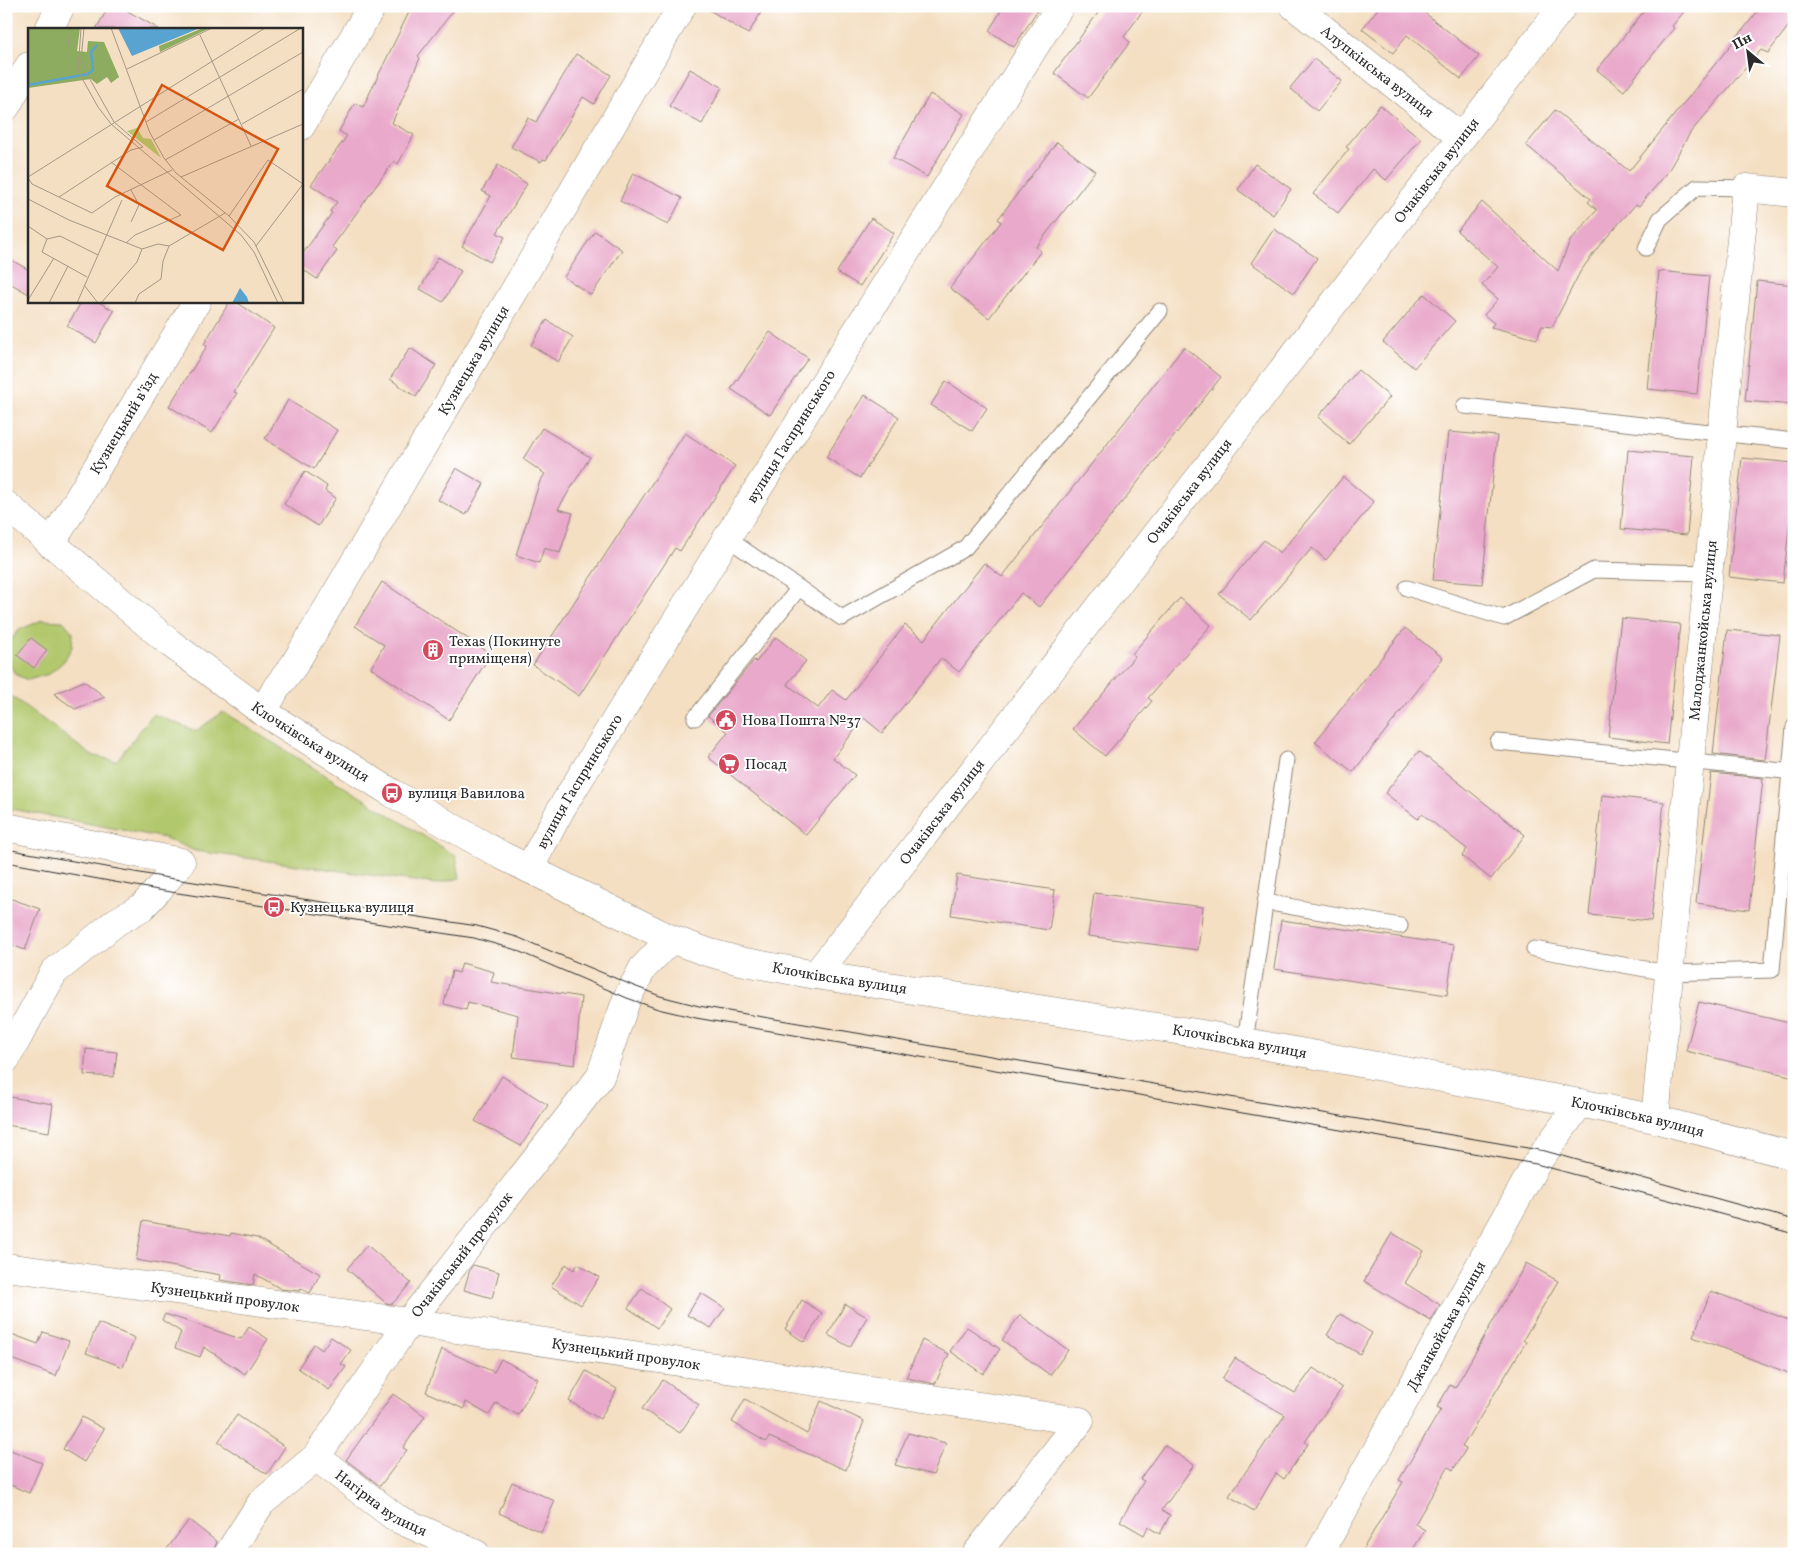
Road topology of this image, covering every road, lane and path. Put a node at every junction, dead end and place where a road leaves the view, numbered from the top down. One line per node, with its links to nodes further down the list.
1 (61, 6): 7 (street)
2 (372, 6): 10 (street)
3 (682, 6): 26 (street, Кузнецька вулиця)
4 (1060, 6): 21 (street, вулиця Гаспринського)
5 (1294, 6): 11 (street, Алупкінська вулиця)
6 (1563, 6): 11 (street, Очаківська вулиця)
7 (50, 28)
8 (28, 68): 9 (street)
9 (6, 107)
10 (302, 124)
11 (1461, 137): 40 (street, Очаківська вулиця)
12 (1746, 188): 13 (street); 14 (lane); 18 (street, Малоджанкойська вулиця)
13 (1794, 193)
14 (1646, 248)
15 (196, 302): 22 (street, Кузнецький в’їзд)
16 (1160, 311): 24 (lane)
17 (1464, 406): 18 (lane)
18 (1721, 434): 19 (lane); 23 (street, Малоджанкойська вулиця)
19 (1794, 441)
20 (6, 505): 22 (street, Клочківська вулиця)
21 (727, 538): 24 (lane); 34 (street, вулиця Гаспринського)
22 (51, 544): 26 (street, Клочківська вулиця)
23 (1707, 573): 25 (lane); 31 (street, Малоджанкойська вулиця)
24 (798, 588): 27 (lane)
25 (1407, 588)
26 (263, 712): 34 (street, Клочківська вулиця)
27 (695, 718)
28 (1794, 727): 32 (lane)
29 (1498, 742): 31 (lane)
30 (1286, 760): 35 (lane)
31 (1689, 761): 32 (lane); 39 (street, Малоджанкойська вулиця)
32 (1792, 772): 39 (lane)
33 (6, 826): 42 (street)
34 (529, 870): 37 (street, Клочківська вулиця)
35 (1265, 902): 36 (lane); 41 (lane)
36 (1400, 926)
37 (671, 939): 40 (street, Клочківська вулиця); 47 (street, Очаківський провулок)
38 (1534, 949): 39 (lane)
39 (1668, 973): 44 (street, Малоджанкойська вулиця)
40 (816, 975): 41 (street, Клочківська вулиця)
41 (1245, 1042): 43 (street, Клочківська вулиця)
42 (6, 1058)
43 (1580, 1103): 44 (street, Клочківська вулиця); 52 (street, Джанкойська вулиця)
44 (1655, 1119): 45 (street, Клочківська вулиця)
45 (1794, 1156)
46 (6, 1267): 47 (street, Кузнецький провулок)
47 (409, 1322): 48 (street, Очаківський провулок); 51 (street, Кузнецький провулок)
48 (316, 1457): 49 (street, Очаківський провулок); 50 (street, Нагірна вулиця)
49 (228, 1554)
50 (476, 1554)
51 (976, 1554)
52 (1319, 1554)

